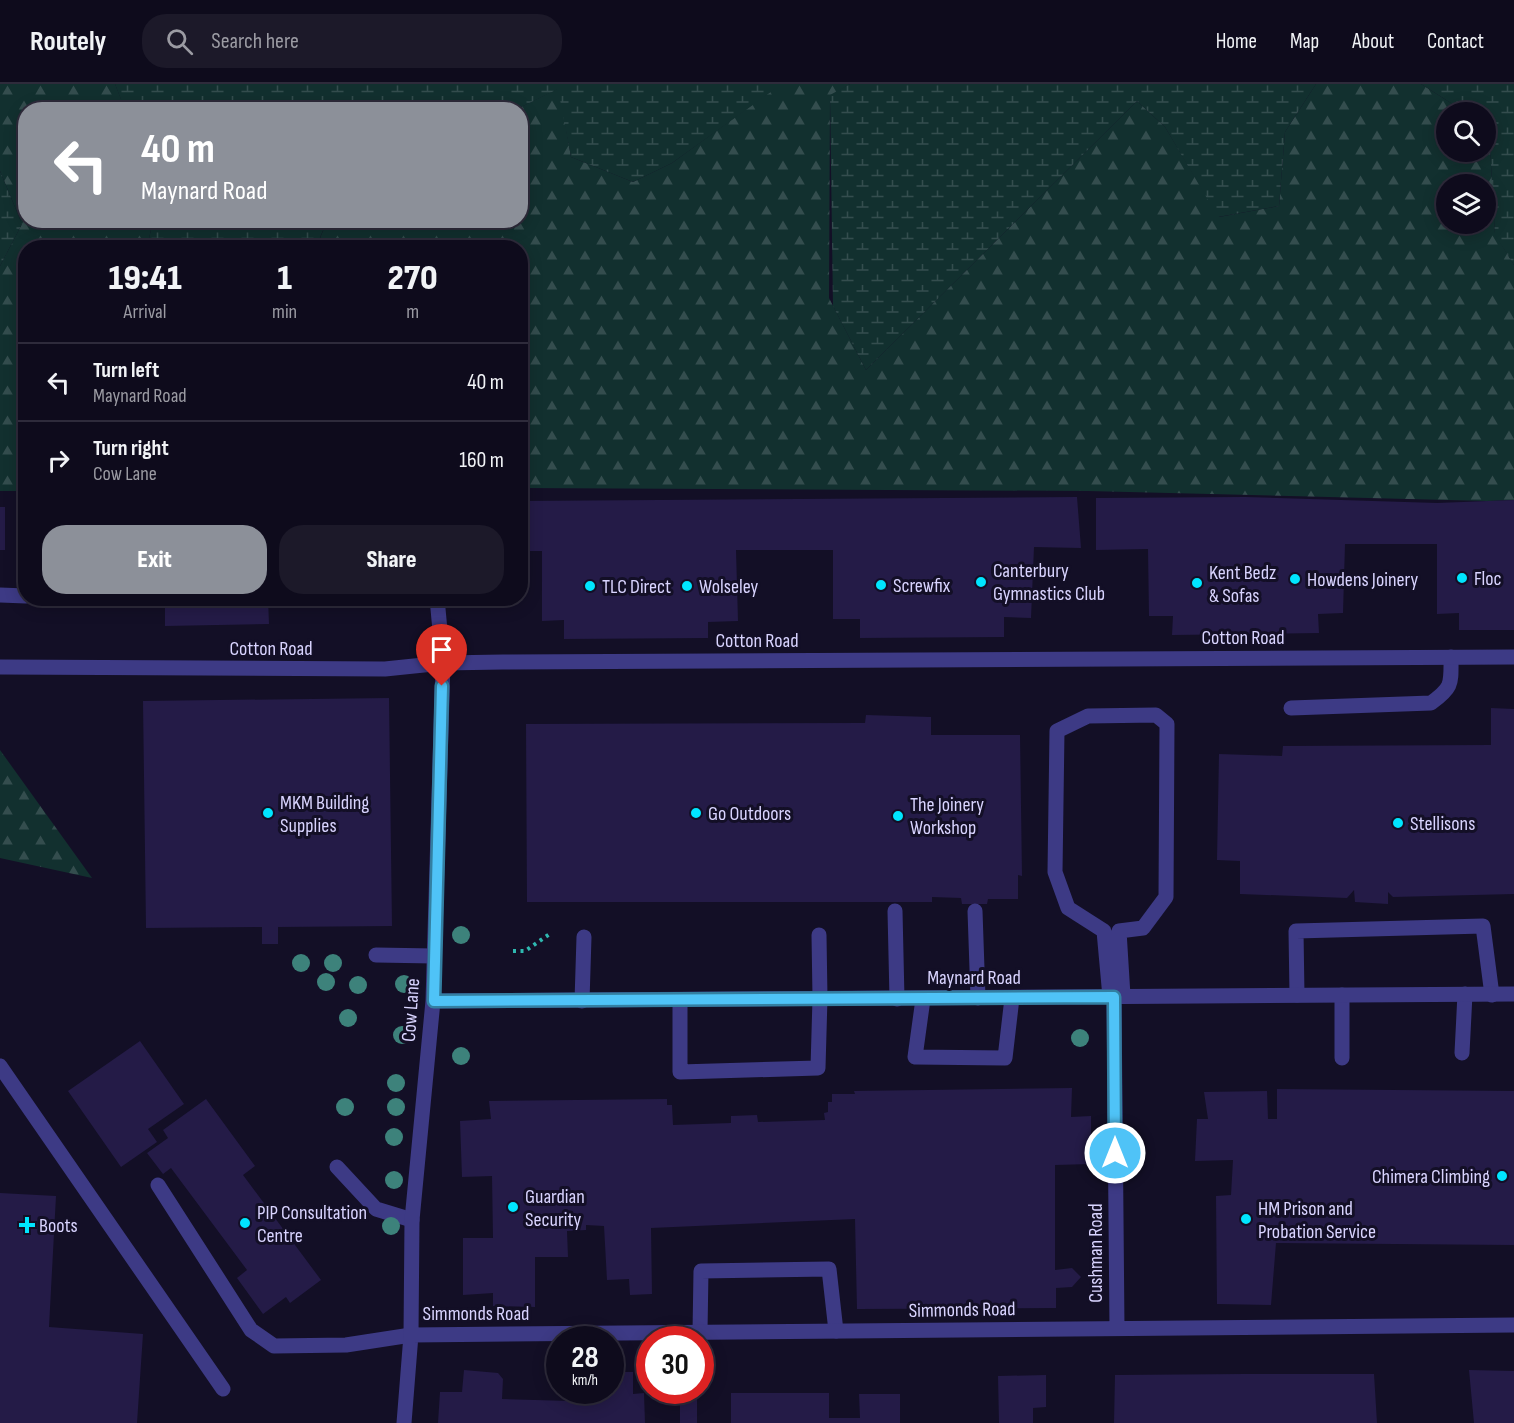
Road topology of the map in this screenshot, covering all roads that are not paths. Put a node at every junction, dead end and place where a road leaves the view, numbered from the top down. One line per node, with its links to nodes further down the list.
1 (0, 596): 2 (street)
2 (18, 596)
3 (438, 606): 6 (street, Cow Lane)
4 (1450, 657): 5 (street, Cotton Road); 6 (street, Cotton Road); 8 (street)
5 (1514, 657)
6 (443, 663): 7 (street, Cotton Road); 14 (street, Cow Lane)
7 (0, 667)
8 (1291, 708)
9 (895, 911): 24 (street)
10 (975, 911): 22 (street)
11 (819, 935): 21 (street)
12 (584, 937): 27 (street)
13 (376, 955): 14 (street)
14 (434, 956): 26 (street, Cow Lane)
15 (1465, 994): 16 (street, Maynard Road); 19 (street, Maynard Road); 29 (street)
16 (1492, 994): 17 (street, Maynard Road); 18 (street)
17 (1514, 994)
18 (1297, 995): 19 (street, Maynard Road); 20 (street, Maynard Road)
19 (1342, 995): 30 (street)
20 (1116, 997): 20 (street); 23 (street, Maynard Road); 37 (street, Cushman Road)
21 (820, 998): 24 (street, Maynard Road); 28 (street, Maynard Road); 28 (street)
22 (978, 998): 23 (street, Maynard Road); 25 (street, Maynard Road)
23 (1011, 998): 25 (street)
24 (897, 999): 25 (street, Maynard Road)
25 (923, 999)
26 (434, 1001): 27 (street, Maynard Road); 34 (street, Cow Lane)
27 (582, 1001): 28 (street, Maynard Road)
28 (680, 1001)
29 (1462, 1053)
30 (1342, 1058)
31 (0, 1066): 42 (street)
32 (337, 1167): 34 (street)
33 (158, 1185): 41 (street, Simmonds Road)
34 (412, 1221): 41 (street, Cow Lane)
35 (1514, 1325): 37 (street, Simmonds Road)
36 (700, 1326): 38 (street)
37 (1117, 1328): 38 (street, Simmonds Road)
38 (836, 1331): 39 (street, Simmonds Road)
39 (714, 1332)
40 (636, 1333): 41 (street, Simmonds Road)
41 (411, 1335): 43 (street, Cow Lane)
42 (223, 1389)
43 (404, 1423)

